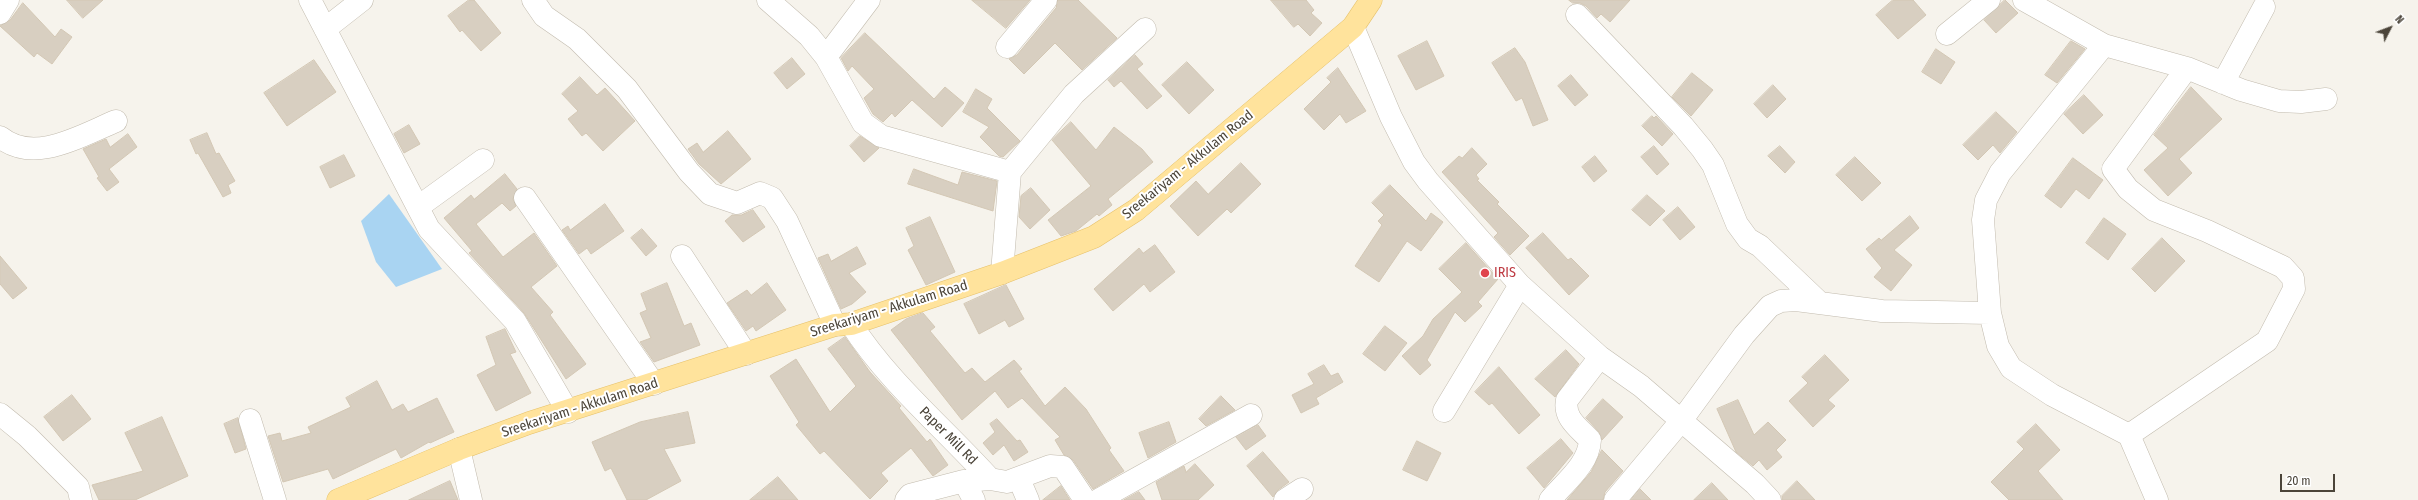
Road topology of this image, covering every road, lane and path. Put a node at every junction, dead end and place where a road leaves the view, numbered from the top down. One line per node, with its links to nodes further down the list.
1 (8, 0): 12 (street)
2 (310, 0): 15 (street)
3 (362, 0): 15 (street)
4 (534, 0): 35 (street, Paper Mill Rd)
5 (869, 0): 20 (street)
6 (1046, 0): 19 (street)
7 (1371, 0): 14 (main road, Sreekariyam - Akkulam Road)
8 (1988, 0): 17 (street)
9 (2024, 0): 18 (street)
10 (772, 1): 20 (street)
11 (2264, 7): 22 (street)
12 (0, 13)
13 (1577, 15): 33 (street)
14 (1353, 27): 31 (main road, Sreekariyam - Akkulam Road); 32 (street)
15 (325, 29): 29 (street)
16 (1145, 29): 27 (street)
17 (1947, 34)
18 (2104, 45): 21 (street); 34 (street)
19 (1007, 47)
20 (826, 57): 27 (street)
21 (2187, 68): 22 (street); 45 (street)
22 (2223, 83): 23 (street)
23 (2326, 99)
24 (116, 121): 25 (street)
25 (0, 138)
26 (483, 160): 29 (street)
27 (1010, 172): 31 (street)
28 (525, 198): 38 (street)
29 (418, 207): 40 (street)
30 (682, 256): 36 (street)
31 (1002, 273): 35 (main road, Sreekariyam - Akkulam Road)
32 (1520, 285): 37 (street); 39 (street)
33 (1820, 303): 34 (street); 44 (street)
34 (1990, 313): 45 (street)
35 (843, 324): 36 (main road, Sreekariyam - Akkulam Road); 47 (street, Paper Mill Rd)
36 (746, 354): 38 (main road, Sreekariyam - Akkulam Road)
37 (1600, 357): 44 (street); 59 (street)
38 (654, 384): 40 (main road, Sreekariyam - Akkulam Road)
39 (1444, 411)
40 (568, 412): 46 (main road, Sreekariyam - Akkulam Road)
41 (0, 414): 51 (street)
42 (1251, 415): 58 (street)
43 (250, 420): 52 (street)
44 (1681, 421): 60 (street); 61 (street)
45 (2129, 435): 50 (street)
46 (459, 449): 53 (main road, Sreekariyam - Akkulam Road); 54 (street)
47 (990, 479): 48 (street); 49 (street, Paper Mill Rd)
48 (1019, 479): 56 (street); 57 (street)
49 (969, 491): 55 (street, Paper Mill Rd)
50 (2149, 496)
51 (81, 500)
52 (276, 500)
53 (338, 500)
54 (471, 500)
55 (906, 500)
56 (1028, 500)
57 (1086, 500)
58 (1098, 500)
59 (1550, 500)
60 (1615, 500)
61 (1770, 500)

